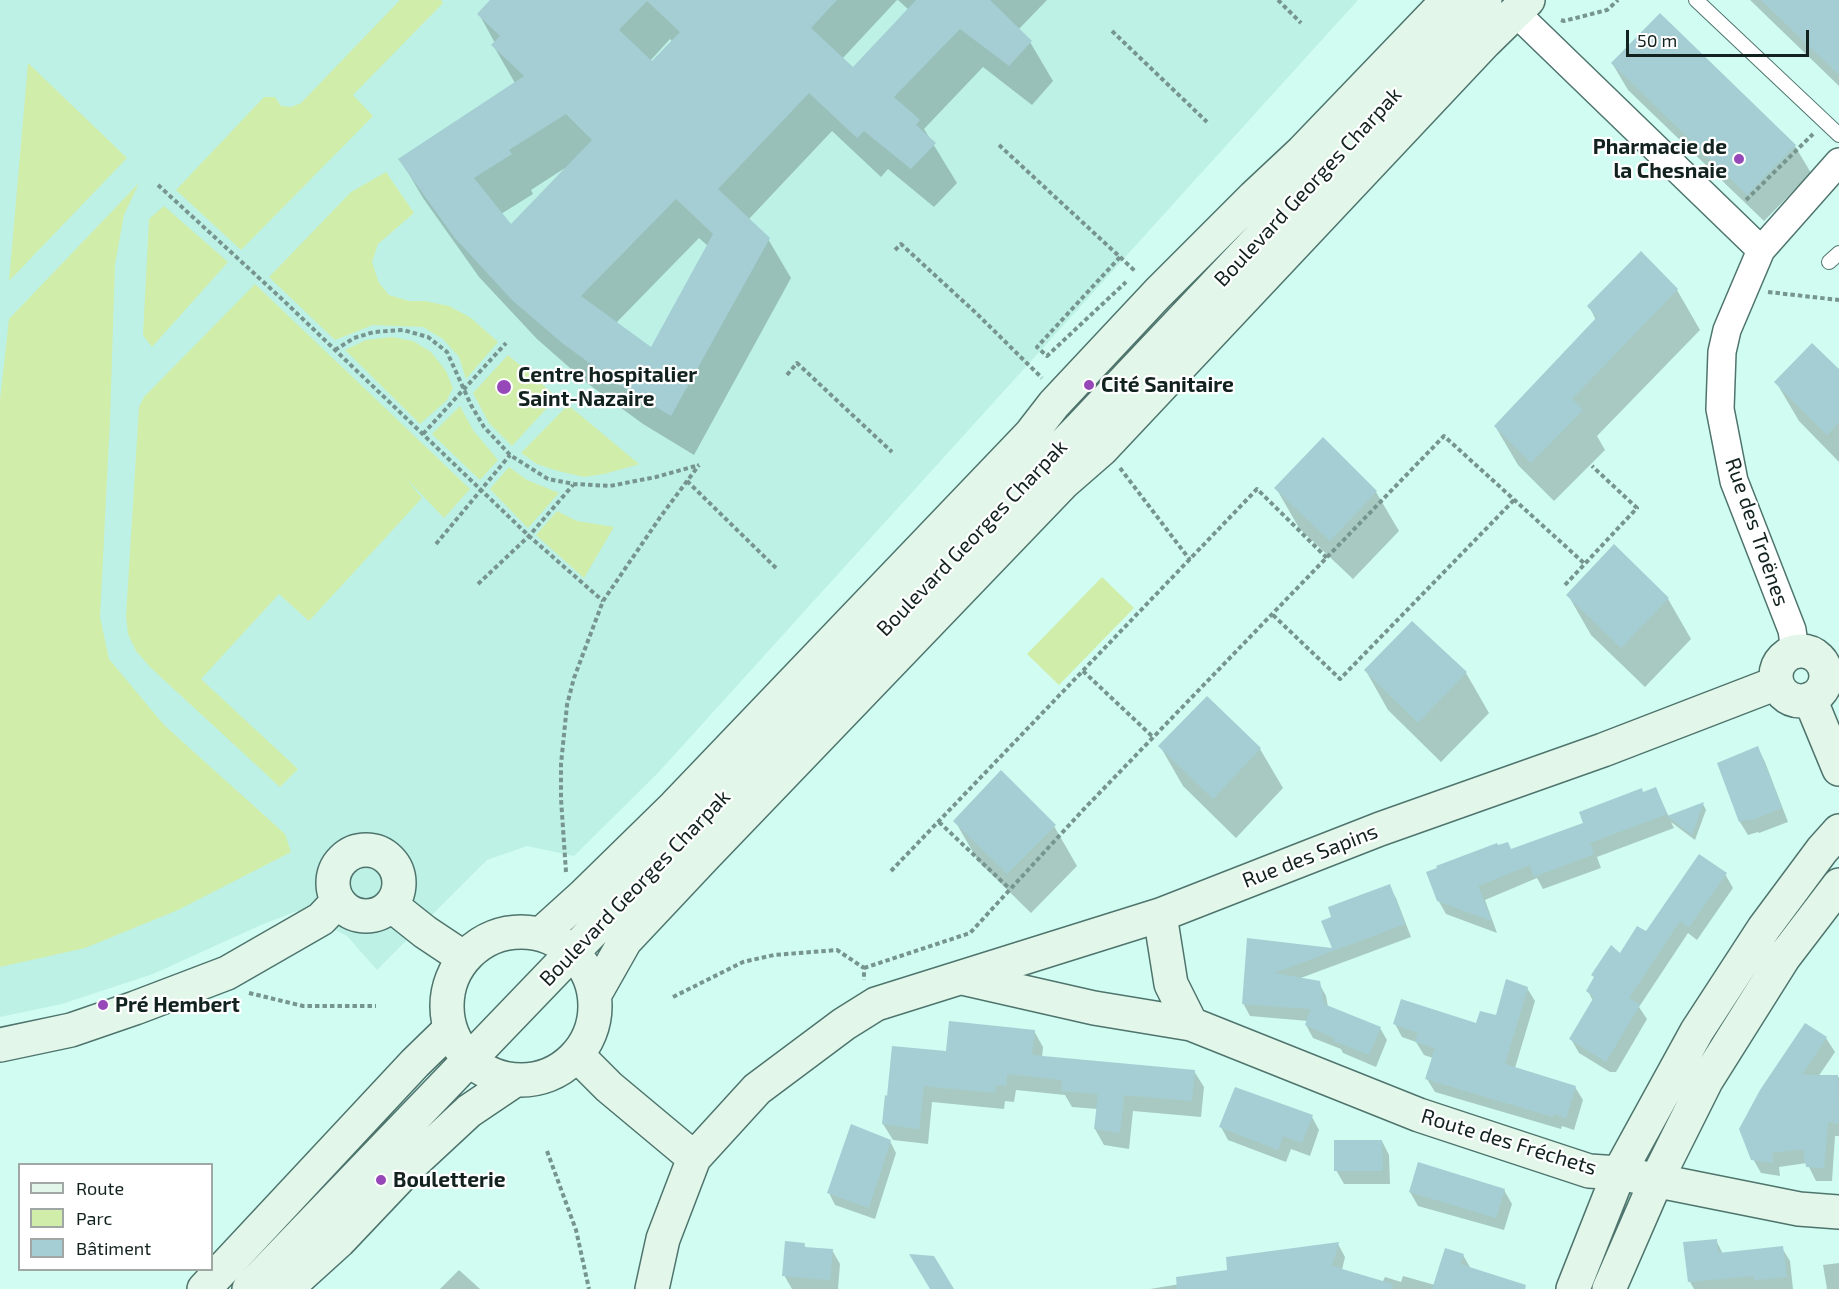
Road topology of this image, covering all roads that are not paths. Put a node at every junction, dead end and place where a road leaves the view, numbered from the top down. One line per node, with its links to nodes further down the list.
1 (1448, 0): 17 (street, Boulevard Georges Charpak)
2 (1485, 0): 18 (street, Boulevard Georges Charpak)
3 (1696, 0): 5 (lane)
4 (1522, 6): 7 (street); 22 (street, Boulevard Georges Charpak)
5 (1839, 135)
6 (1836, 172): 7 (street, Rue des Troënes)
7 (1761, 250): 8 (street, Rue des Troënes)
8 (1795, 651): 9 (street); 10 (street)
9 (1777, 683): 10 (street); 16 (street, Rue des Sapins)
10 (1810, 699): 11 (street)
11 (1839, 769)
12 (1839, 831): 31 (street)
13 (1839, 885): 32 (street)
14 (338, 902): 15 (street); 15 (street); 26 (street)
15 (391, 905): 20 (street)
16 (1160, 915): 19 (street, Rue des Sapins); 24 (street)
17 (541, 934): 18 (street); 20 (street)
18 (574, 953): 22 (street); 28 (street, Boulevard Georges Charpak)
19 (1031, 955): 21 (street, Rue des Sapins); 23 (street)
20 (464, 958): 25 (street)
21 (961, 977): 23 (street, Route des Fréchets); 30 (street, Rue des Sapins)
22 (595, 994): 27 (street)
23 (1040, 994): 24 (street, Route des Fréchets)
24 (1191, 1024): 31 (street, Route des Fréchets)
25 (450, 1029): 28 (street); 34 (street)
26 (0, 1045)
27 (577, 1055): 29 (street); 30 (street)
28 (463, 1066): 29 (street); 35 (street, Boulevard Georges Charpak)
29 (515, 1080): 36 (street)
30 (694, 1158): 37 (street)
31 (1619, 1173): 32 (street, Route des Fréchets); 38 (street)
32 (1656, 1181): 33 (street, Route des Fréchets); 39 (street)
33 (1839, 1212)
34 (204, 1289)
35 (249, 1289)
36 (286, 1289)
37 (652, 1289)
38 (1573, 1289)
39 (1609, 1289)

